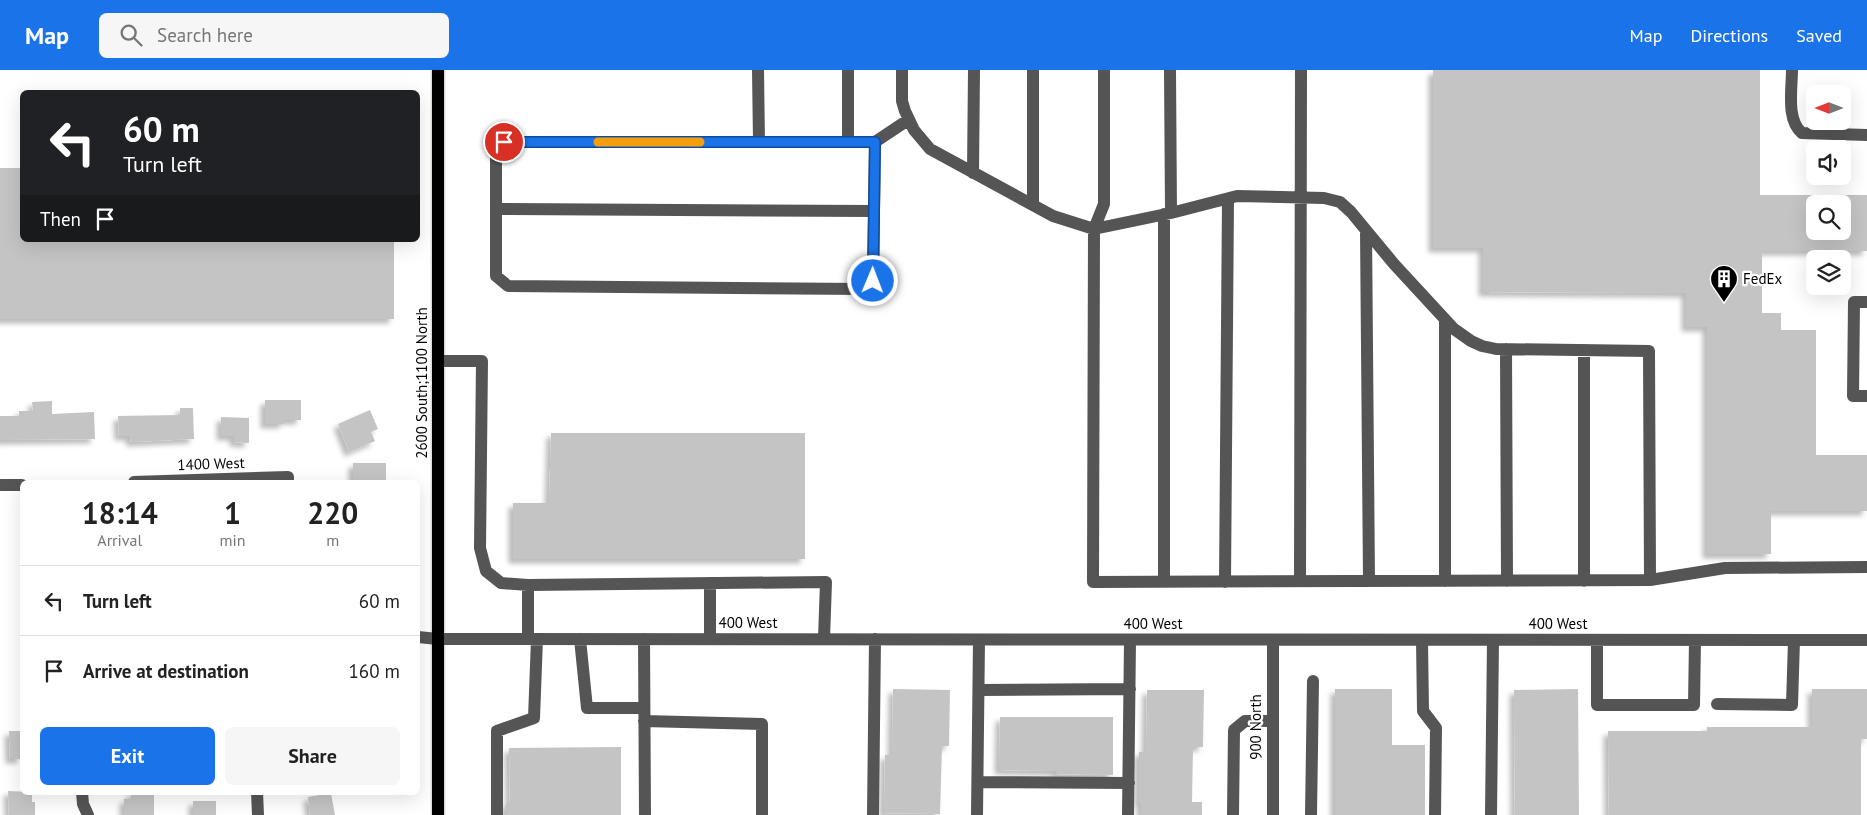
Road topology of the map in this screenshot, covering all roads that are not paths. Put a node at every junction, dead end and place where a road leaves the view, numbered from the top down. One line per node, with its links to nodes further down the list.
1 (438, 70): 29 (main road, 2600 South;1100 North)
2 (758, 70): 13 (street)
3 (848, 70): 14 (street)
4 (902, 70): 11 (street)
5 (974, 70): 16 (street)
6 (1033, 70): 19 (street)
7 (1104, 70): 23 (street)
8 (1170, 70): 22 (street)
9 (1301, 70): 17 (street)
10 (1792, 70): 12 (street)
11 (908, 120): 15 (street); 16 (street)
12 (1867, 135)
13 (759, 142): 14 (street); 20 (street)
14 (848, 142): 15 (street)
15 (875, 142): 21 (street)
16 (973, 173): 19 (street)
17 (1300, 197): 18 (street); 24 (street); 35 (street)
18 (1228, 198): 22 (street); 41 (street)
19 (1033, 205): 23 (street)
20 (496, 209): 21 (street); 21 (street)
21 (874, 211)
22 (1167, 213): 23 (street); 40 (street)
23 (1094, 229): 40 (street)
24 (1366, 230): 26 (street); 36 (street)
25 (1867, 302): 30 (street)
26 (1445, 321): 27 (street); 37 (street)
27 (1506, 350): 28 (street); 38 (street)
28 (1584, 350): 34 (street); 39 (street)
29 (438, 360): 43 (street); 45 (main road, 2600 South;1100 North)
30 (1867, 396)
31 (0, 485): 32 (street)
32 (20, 485)
33 (1867, 566): 34 (street)
34 (1650, 580): 39 (street)
35 (1300, 581): 36 (street); 41 (street)
36 (1369, 581): 37 (street)
37 (1445, 581): 38 (street)
38 (1508, 581): 39 (street)
39 (1584, 581)
40 (1164, 582): 41 (street)
41 (1225, 582)
42 (710, 583): 43 (street); 49 (street); 50 (street)
43 (528, 584): 46 (street)
44 (420, 637): 45 (street, 400 West)
45 (438, 639): 46 (street, 400 West); 73 (main road, 2600 South;1100 North)
46 (533, 639): 47 (street, 400 West); 74 (street)
47 (580, 639): 48 (street, 400 West); 65 (street)
48 (644, 639): 49 (street, 400 West); 65 (street)
49 (710, 639): 50 (street, 400 West)
50 (824, 639): 51 (street, 400 West)
51 (875, 639): 52 (street, 400 West); 77 (street)
52 (979, 640): 53 (street, 400 West); 62 (street)
53 (1130, 640): 54 (street, 400 West); 63 (street)
54 (1273, 640): 55 (street, 400 West); 66 (street, 900 North)
55 (1422, 640): 56 (street, 400 West); 83 (street)
56 (1493, 640): 57 (street, 400 West); 84 (street)
57 (1597, 640): 58 (street, 400 West); 58 (street)
58 (1695, 640): 59 (street, 400 West)
59 (1794, 640): 60 (street, 400 West); 64 (street)
60 (1867, 640)
61 (1313, 681): 82 (street)
62 (978, 690): 63 (street); 67 (street)
63 (1130, 690): 68 (street)
64 (1717, 704)
65 (644, 715): 75 (street); 76 (street)
66 (1273, 721): 80 (street); 81 (street, 900 North)
67 (978, 782): 68 (street); 78 (street)
68 (1129, 783): 79 (street)
69 (82, 795): 71 (street)
70 (257, 795): 72 (street)
71 (88, 815)
72 (258, 815)
73 (438, 815)
74 (497, 815)
75 (645, 815)
76 (762, 815)
77 (873, 815)
78 (977, 815)
79 (1128, 815)
80 (1233, 815)
81 (1273, 815)
82 (1311, 815)
83 (1435, 815)
84 (1491, 815)

